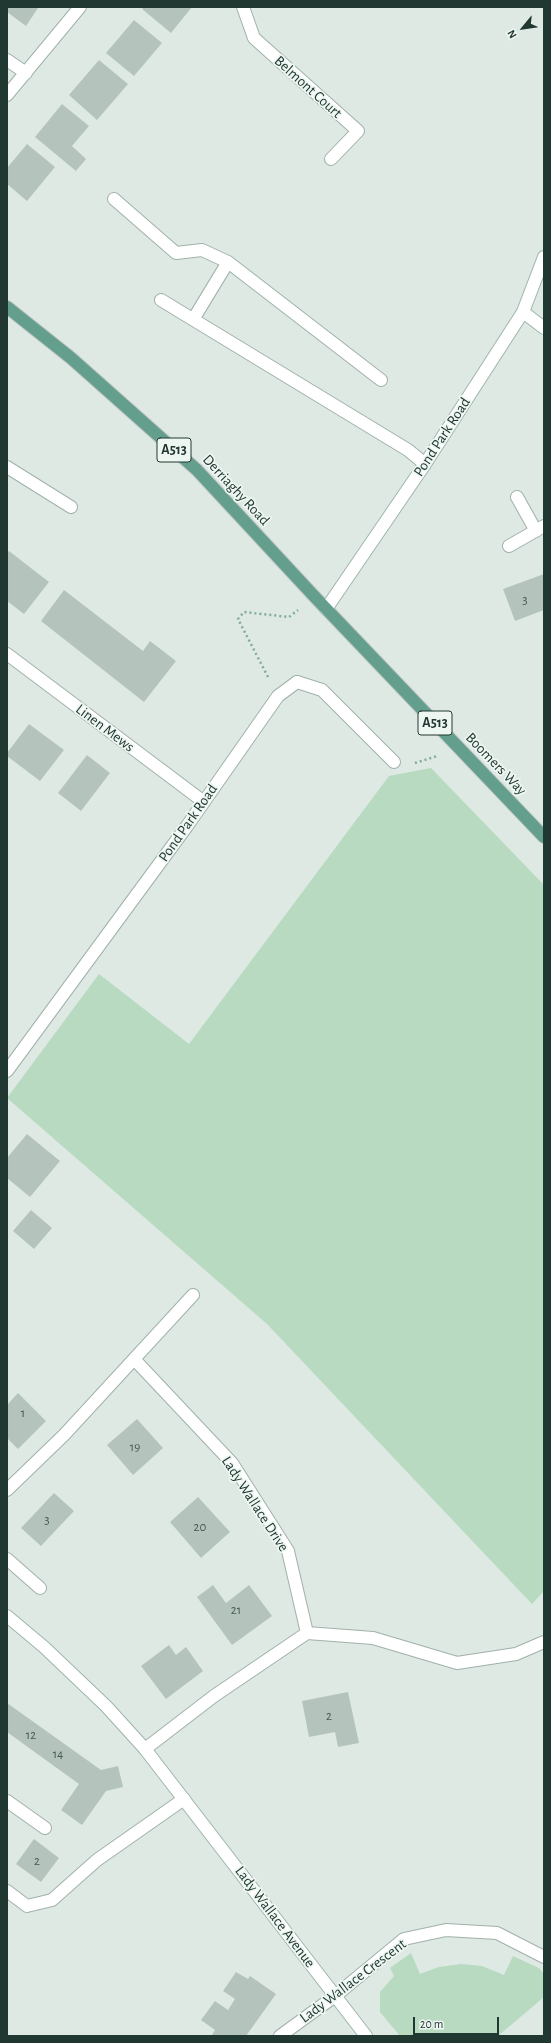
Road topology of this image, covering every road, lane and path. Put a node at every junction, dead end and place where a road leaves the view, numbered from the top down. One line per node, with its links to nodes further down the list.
1 (80, 7): 4 (street)
2 (243, 7): 6 (street, Belmont Court)
3 (7, 60): 4 (street)
4 (26, 73): 5 (street)
5 (7, 95)
6 (331, 159)
7 (114, 199): 9 (street)
8 (544, 257): 12 (street, Pond Park Road)
9 (228, 262): 13 (street); 15 (street)
10 (161, 300): 13 (street)
11 (7, 307): 22 (main road, Derriaghy Road / A513)
12 (523, 312): 14 (street); 16 (street, Pond Park Road)
13 (194, 318): 16 (street)
14 (544, 328)
15 (381, 380)
16 (425, 464): 23 (street, Pond Park Road)
17 (7, 467): 19 (street)
18 (517, 497): 20 (street)
19 (70, 507)
20 (540, 529): 21 (street)
21 (509, 546)
22 (313, 596): 23 (main road, Derriaghy Road / A513); 25 (path)
23 (326, 609): 26 (main road, Boomers Way / A513)
24 (7, 654): 28 (street, Linen Mews)
25 (278, 696): 27 (street, Pond Park Road); 28 (street, Pond Park Road)
26 (461, 750): 27 (path); 29 (main road, Boomers Way / A513)
27 (394, 762)
28 (204, 802): 30 (street, Pond Park Road)
29 (544, 837)
30 (7, 1070)
31 (193, 1295): 32 (street)
32 (134, 1359): 33 (street); 37 (street, Lady Wallace Drive)
33 (7, 1490)
34 (7, 1559): 35 (street)
35 (40, 1588)
36 (7, 1616): 39 (street, Lady Wallace Avenue)
37 (306, 1633): 38 (street); 39 (street)
38 (544, 1642)
39 (144, 1749): 40 (street, Lady Wallace Avenue)
40 (184, 1799): 43 (street); 45 (street, Lady Wallace Avenue)
41 (7, 1801): 42 (street)
42 (45, 1828)
43 (7, 1892)
44 (544, 1957): 45 (street, Lady Wallace Crescent)
45 (335, 1996): 46 (street, Lady Wallace Crescent); 47 (street, Lady Wallace Avenue)
46 (280, 2036)
47 (366, 2036)

